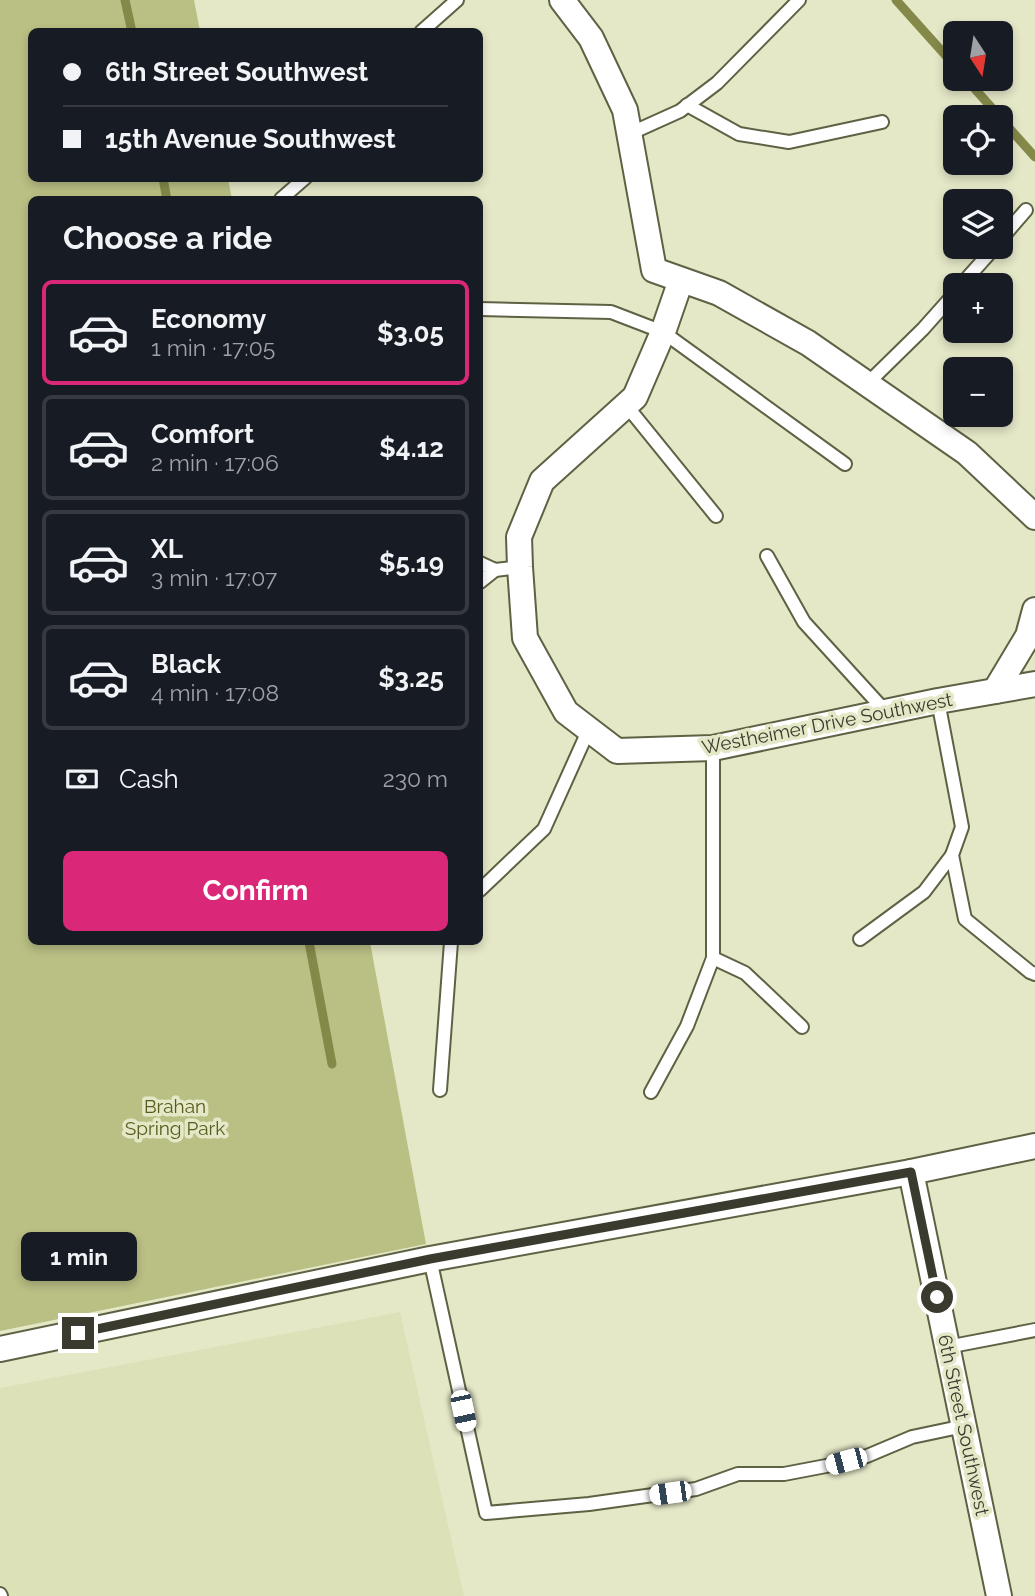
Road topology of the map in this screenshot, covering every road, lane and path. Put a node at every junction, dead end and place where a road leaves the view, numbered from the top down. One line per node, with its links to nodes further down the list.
1 (457, 0): 4 (lane)
2 (562, 0): 7 (street)
3 (799, 0): 5 (lane)
4 (426, 28)
5 (687, 106): 6 (lane); 7 (lane)
6 (882, 122)
7 (629, 134): 14 (street)
8 (300, 182): 9 (lane)
9 (284, 196)
10 (1026, 210): 11 (lane)
11 (1013, 225)
12 (984, 259): 13 (lane)
13 (972, 273)
14 (681, 280): 17 (street, Westheimer Drive Southwest); 18 (street)
15 (943, 307): 18 (lane)
16 (483, 309): 17 (lane)
17 (663, 332): 19 (street, Westheimer Drive Southwest); 20 (lane)
18 (868, 383): 22 (street)
19 (626, 405): 21 (lane); 25 (street, Westheimer Drive Southwest)
20 (845, 464)
21 (716, 516)
22 (1034, 520)
23 (767, 556): 32 (lane)
24 (483, 564): 26 (lane)
25 (520, 567): 26 (lane); 33 (street, Westheimer Drive Southwest)
26 (495, 570): 27 (lane)
27 (483, 580)
28 (1035, 610): 30 (street)
29 (1035, 684): 30 (street, Westheimer Drive Southwest)
30 (995, 691): 31 (street, Westheimer Drive Southwest)
31 (938, 701): 32 (street, Westheimer Drive Southwest); 35 (lane)
32 (886, 712): 34 (street, Westheimer Drive Southwest)
33 (589, 729): 34 (street, Westheimer Drive Southwest); 36 (lane)
34 (713, 748): 39 (lane)
35 (952, 855): 37 (lane); 40 (lane)
36 (483, 887)
37 (859, 939)
38 (451, 945): 42 (lane)
39 (713, 958): 41 (lane); 43 (lane)
40 (1035, 974)
41 (802, 1027)
42 (440, 1090)
43 (651, 1092)
44 (1035, 1146): 45 (street)
45 (911, 1172): 46 (street); 48 (street, 6th Street Southwest)
46 (430, 1259): 49 (street); 50 (lane)
47 (1035, 1330): 48 (lane)
48 (947, 1348): 50 (street, 6th Street Southwest)
49 (0, 1349)
50 (964, 1426): 51 (street, 6th Street Southwest)
51 (999, 1596)

